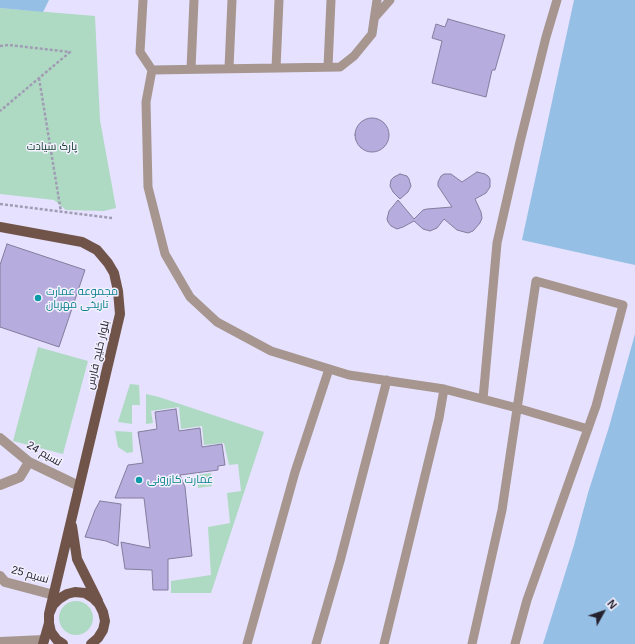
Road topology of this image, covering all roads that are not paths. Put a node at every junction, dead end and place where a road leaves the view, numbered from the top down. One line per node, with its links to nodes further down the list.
1 (142, 0): 14 (lane)
2 (194, 0): 13 (lane)
3 (232, 0): 11 (lane)
4 (279, 0): 12 (lane)
5 (331, 0): 10 (lane)
6 (377, 0): 9 (lane)
7 (390, 0): 9 (lane)
8 (557, 0): 19 (lane)
9 (375, 17): 10 (lane)
10 (328, 67): 12 (lane)
11 (229, 68): 12 (lane); 13 (lane)
12 (276, 68)
13 (191, 69): 14 (lane)
14 (152, 70): 16 (lane)
15 (0, 227): 25 (main road, بلوار خلیج فارس)
16 (329, 368): 17 (lane); 35 (lane)
17 (388, 380): 18 (lane); 36 (lane)
18 (444, 389): 19 (lane); 37 (lane)
19 (483, 399): 20 (lane)
20 (517, 408): 21 (lane); 21 (lane); 38 (lane)
21 (588, 429): 39 (lane)
22 (0, 438): 23 (street, نسیم 24)
23 (29, 462): 24 (street); 25 (street, نسیم 24)
24 (0, 486)
25 (79, 486): 26 (main road, بلوار خلیج فارس)
26 (71, 520): 28 (main road, بلوار خلیج فارس); 29 (main road)
27 (0, 576): 28 (street, نسیم 25)
28 (54, 594): 30 (main road, بلوار خلیج فارس)
29 (99, 604): 30 (main road); 34 (main road)
30 (49, 618): 32 (main road, بلوار خلیج فارس); 33 (main road)
31 (0, 642): 32 (street)
32 (44, 642)
33 (63, 644)
34 (91, 644)
35 (247, 644)
36 (316, 644)
37 (384, 644)
38 (472, 644)
39 (515, 644)

